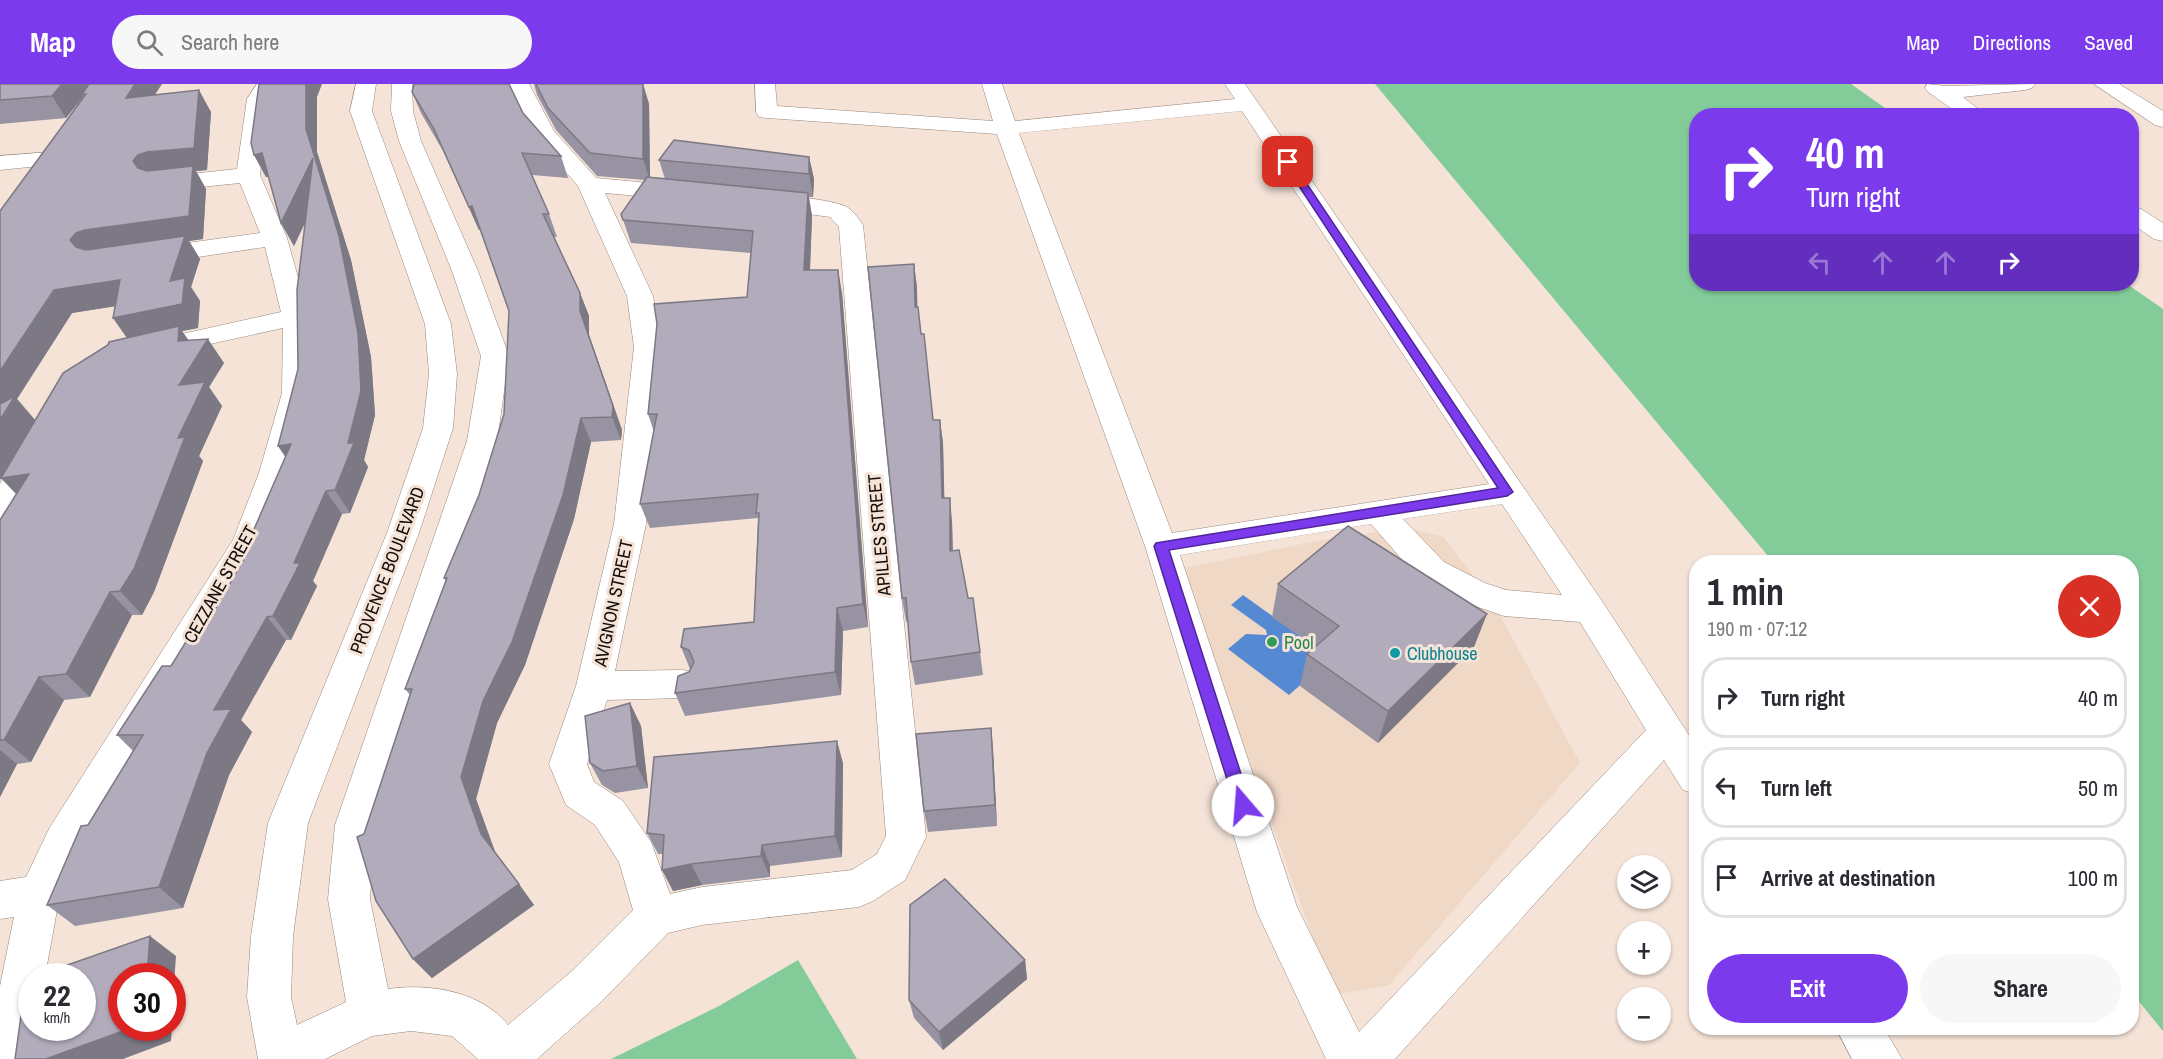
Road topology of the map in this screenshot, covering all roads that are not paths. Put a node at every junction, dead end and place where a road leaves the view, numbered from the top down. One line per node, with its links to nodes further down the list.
1 (267, 84): 17 (street)
2 (366, 84): 46 (street, PROVENCE BOULEVARD)
3 (402, 84): 43 (street)
4 (765, 84): 13 (street)
5 (992, 84): 13 (street)
6 (2025, 84): 9 (street)
7 (2104, 84): 12 (street)
8 (527, 86): 19 (street, AVIGNON STREET)
9 (1935, 88): 11 (street)
10 (1242, 94): 13 (street); 32 (street)
11 (1965, 108)
12 (2163, 120)
13 (1006, 128): 35 (street)
14 (64, 140): 15 (street)
15 (50, 159): 16 (street); 20 (street)
16 (0, 163)
17 (248, 175): 18 (street); 27 (street, CEZZANE STREET)
18 (162, 184)
19 (589, 184): 21 (street); 38 (street, AVIGNON STREET)
20 (29, 186)
21 (706, 196)
22 (741, 199): 42 (street, APILLES STREET)
23 (2163, 211): 24 (street)
24 (2139, 213)
25 (2139, 219): 26 (street)
26 (2163, 234)
27 (275, 238): 28 (street); 29 (street, CEZZANE STREET)
28 (125, 260)
29 (296, 317): 30 (street); 41 (street, CEZZANE STREET)
30 (122, 355)
31 (46, 430): 33 (street)
32 (1507, 492): 34 (street); 36 (street)
33 (0, 511)
34 (1378, 512): 35 (street); 36 (street)
35 (1161, 546): 48 (street)
36 (1590, 610): 39 (street)
37 (683, 684): 38 (street)
38 (594, 686): 42 (street, AVIGNON STREET)
39 (1667, 732): 40 (street); 49 (street)
40 (1689, 767)
41 (19, 897): 45 (street, CEZZANE STREET)
42 (656, 916): 47 (street)
43 (370, 1013): 46 (street, PROVENCE BOULEVARD); 47 (street, PROVENCE BOULEVARD)
44 (1863, 1035): 50 (street)
45 (8, 1059)
46 (283, 1059)
47 (504, 1059)
48 (1349, 1059)
49 (1365, 1059)
50 (1879, 1059)

